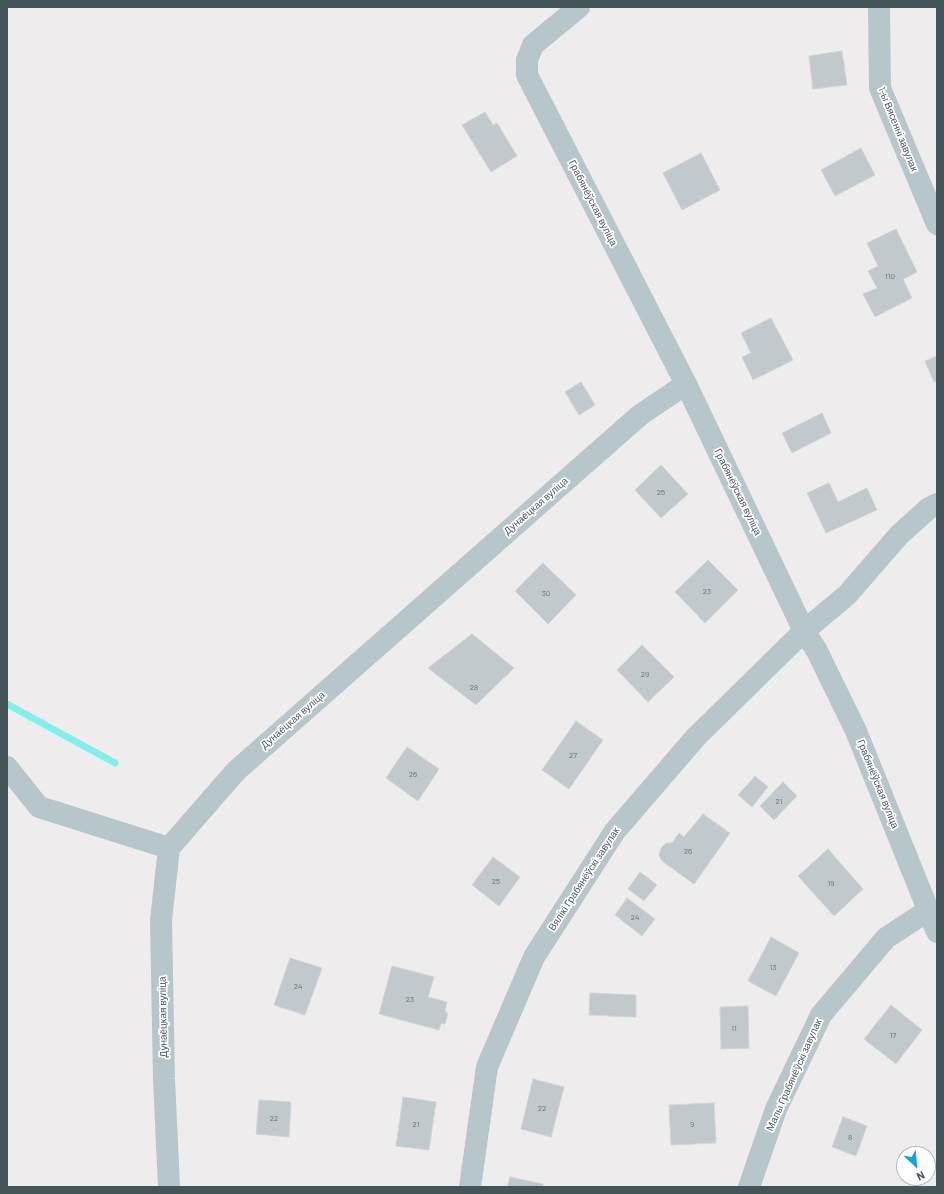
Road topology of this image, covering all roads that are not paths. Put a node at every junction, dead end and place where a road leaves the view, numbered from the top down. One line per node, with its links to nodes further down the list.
1 (578, 7): 4 (street, Грабянёўская вуліца)
2 (879, 7): 3 (street, 1-ы Вясенні завулак)
3 (937, 224)
4 (686, 384): 6 (street, Грабянёўская вуліца); 8 (street, Дунаёцкая вуліца)
5 (937, 504): 6 (street, Вялікі Грабянёўскі завулак)
6 (804, 631): 9 (street, Грабянёўская вуліца); 12 (street, Вялікі Грабянёўскі завулак)
7 (7, 767): 8 (street)
8 (169, 848): 11 (street, Дунаёцкая вуліца)
9 (929, 910): 10 (street, Грабянёўская вуліца); 13 (street, Малы Грабянёўскі завулак)
10 (937, 932)
11 (169, 1187)
12 (470, 1187)
13 (749, 1187)

